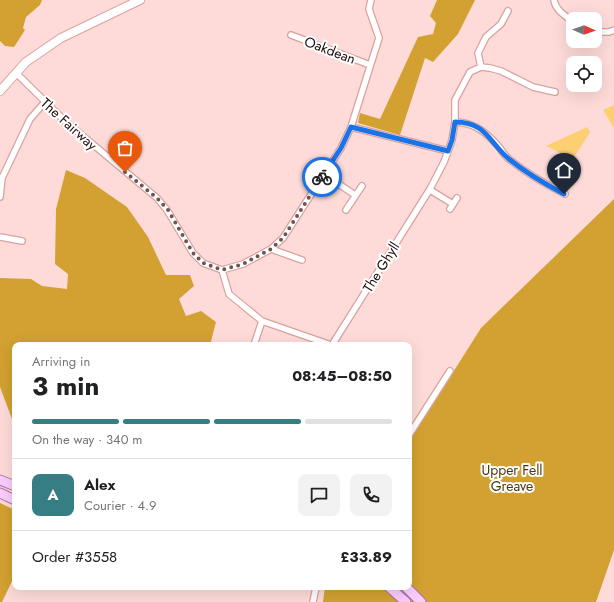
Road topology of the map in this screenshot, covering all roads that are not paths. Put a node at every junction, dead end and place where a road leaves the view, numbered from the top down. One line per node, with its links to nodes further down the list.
1 (140, 0): 11 (street)
2 (371, 0): 9 (street)
3 (554, 0): 5 (street)
4 (508, 11): 10 (street)
5 (566, 16)
6 (614, 30): 7 (street)
7 (602, 32)
8 (291, 35): 9 (street, Oakdean)
9 (370, 65): 16 (street)
10 (481, 67): 13 (street); 15 (street, The Ghyll)
11 (16, 73): 12 (street); 14 (street, The Fairway)
12 (0, 91)
13 (554, 92)
14 (45, 102): 23 (street); 30 (street, The Fairway)
15 (455, 122): 17 (street, The Ghyll); 21 (street)
16 (351, 127): 17 (street); 18 (street)
17 (448, 151): 20 (street, The Ghyll)
18 (324, 174): 22 (street); 28 (street)
19 (362, 186): 22 (street)
20 (430, 190): 24 (street); 34 (street, The Ghyll)
21 (564, 194)
22 (355, 195): 25 (street)
23 (0, 197)
24 (456, 198)
25 (346, 210)
26 (0, 237): 27 (street)
27 (22, 242)
28 (271, 249): 29 (street); 30 (street)
29 (302, 260)
30 (222, 270): 31 (street)
31 (262, 321): 32 (street); 33 (street)
32 (255, 342)
33 (323, 342)
34 (334, 342)
35 (450, 371): 36 (street)
36 (412, 430)
37 (0, 480): 38 (main road)
38 (12, 485)
39 (0, 493): 40 (main road)
40 (12, 499)
41 (315, 590): 44 (street)
42 (392, 590): 45 (main road)
43 (409, 590): 46 (main road)
44 (313, 602)
45 (406, 602)
46 (421, 602)

